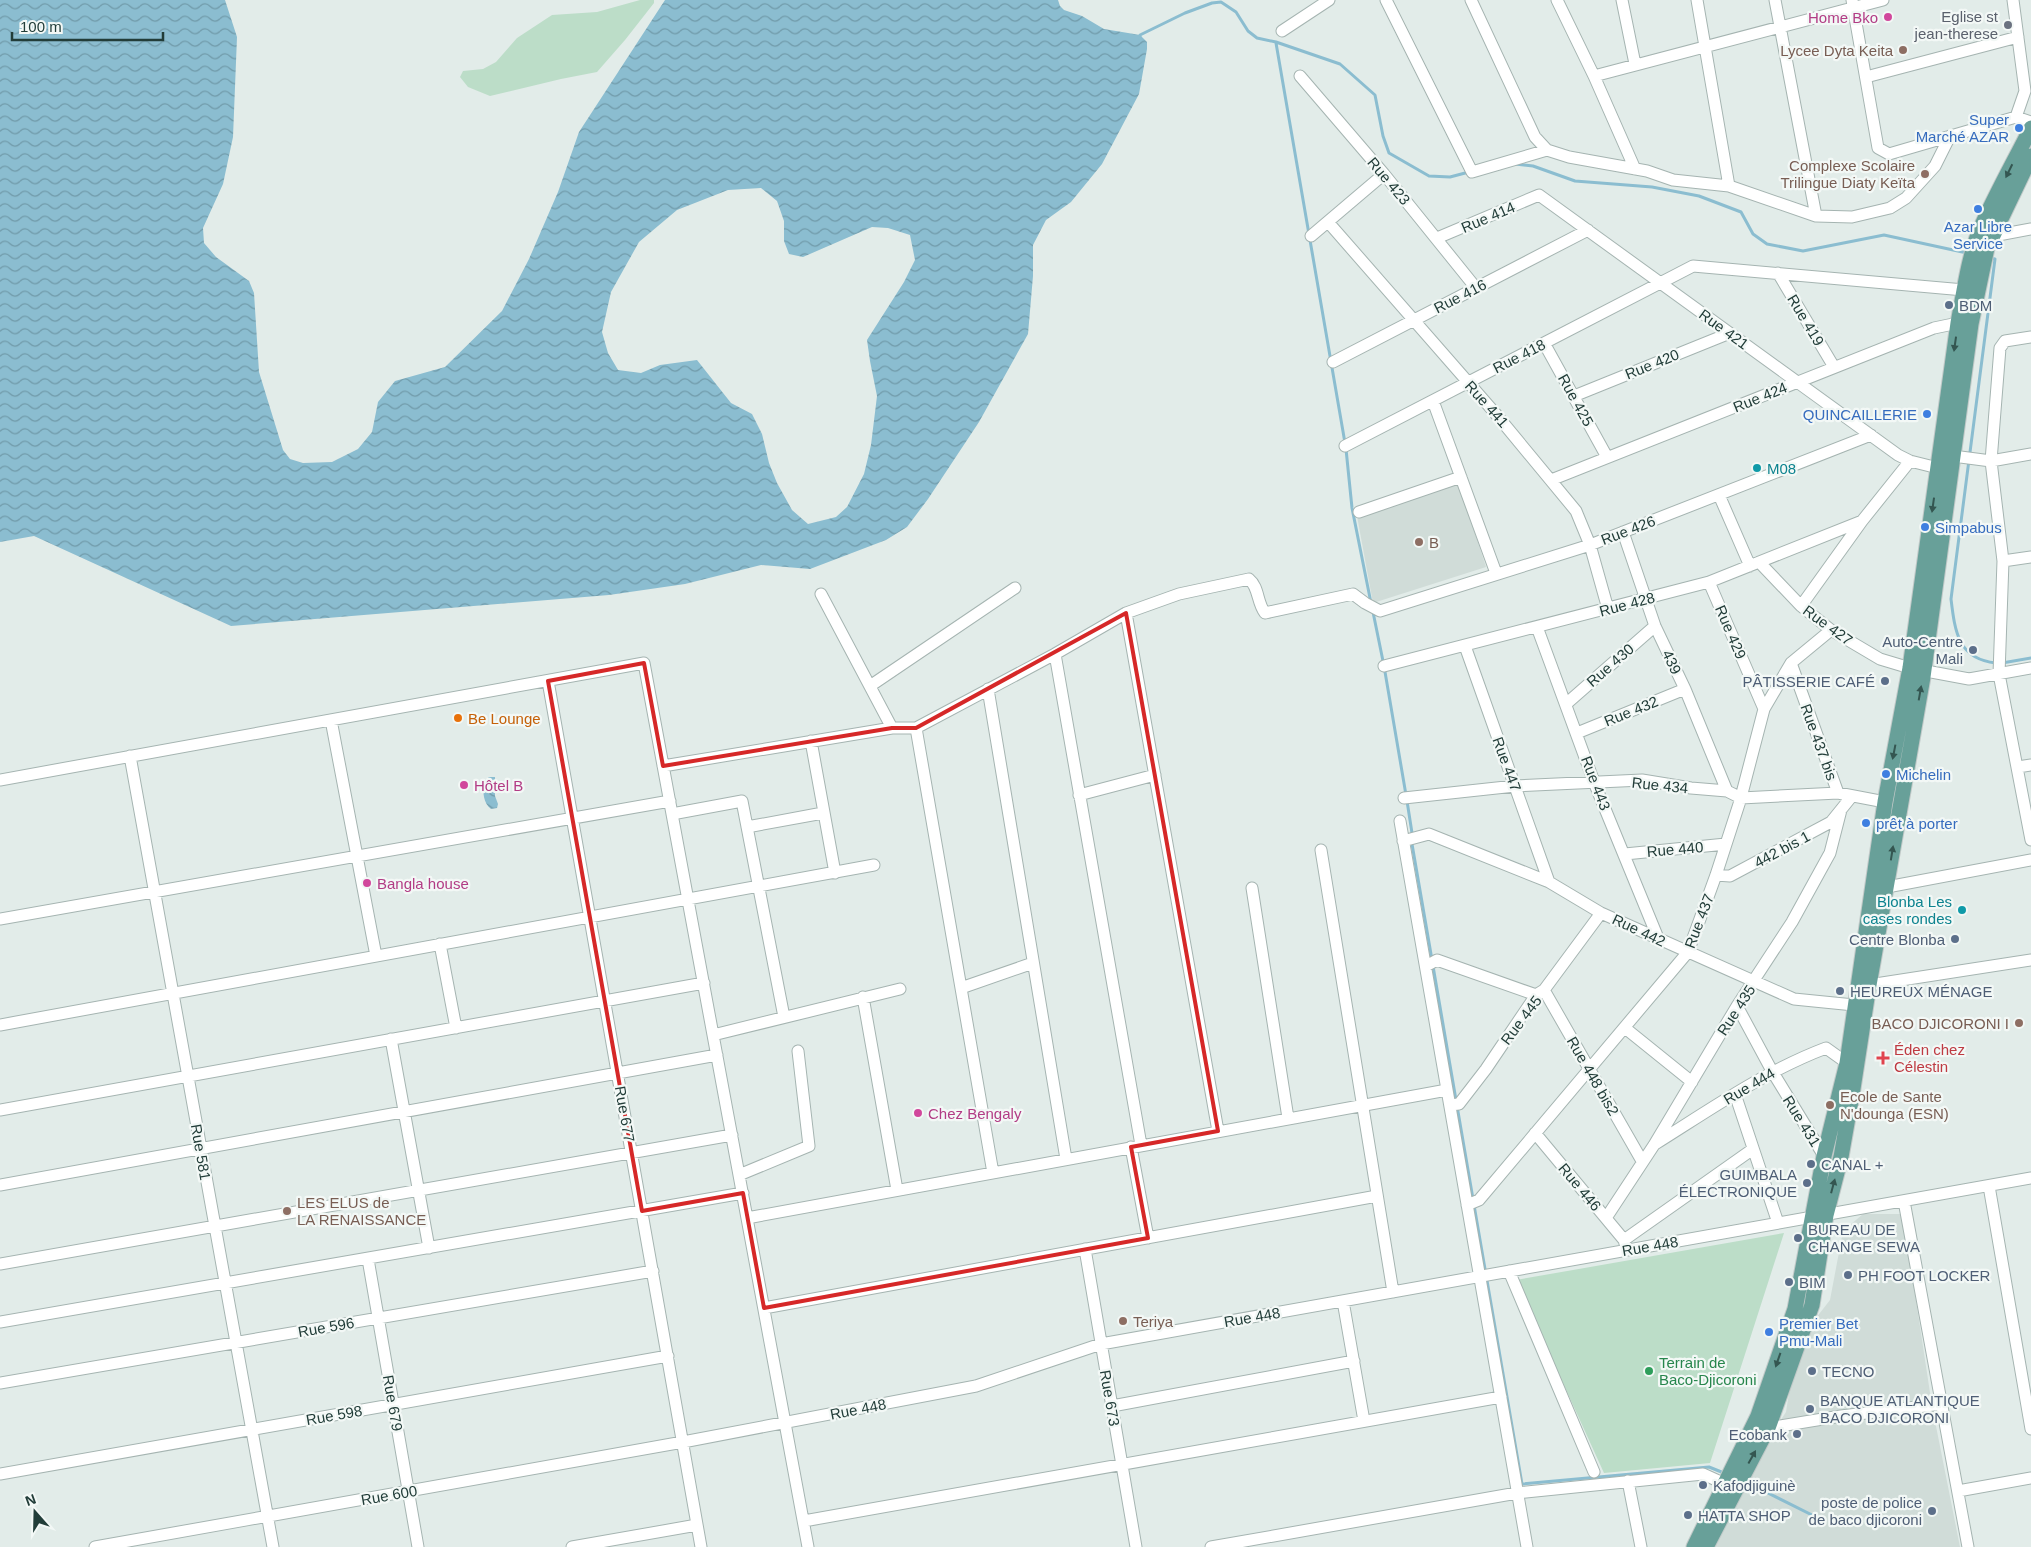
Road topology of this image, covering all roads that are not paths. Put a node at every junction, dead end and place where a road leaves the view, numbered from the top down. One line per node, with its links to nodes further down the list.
1 (1329, 0): 12 (street)
2 (1386, 0): 24 (street)
3 (1471, 0): 24 (street)
4 (1557, 0): 17 (street)
5 (1622, 0): 15 (street)
6 (1697, 0): 14 (street)
7 (1775, 0): 11 (street)
8 (1883, 0): 10 (street)
9 (2013, 0): 13 (street)
10 (1853, 4): 11 (street); 18 (street)
11 (1780, 27): 14 (street); 30 (street)
12 (1282, 32)
13 (2018, 37): 18 (street); 19 (street)
14 (1705, 46): 15 (street); 28 (street)
15 (1635, 64): 17 (street)
16 (1300, 76): 27 (street, Rue 423)
17 (1594, 76): 26 (street)
18 (1866, 76): 23 (street)
19 (2028, 93): 20 (street)
20 (2016, 117): 21 (street); 23 (street)
21 (2031, 122)
22 (2031, 128): 36 (main road, one-way to 36)
23 (1950, 136): 30 (street)
24 (1547, 150): 26 (street)
25 (2031, 156): 36 (main road)
26 (1635, 169): 28 (street)
27 (1384, 174): 31 (street); 35 (street, Rue 423)
28 (1729, 186): 30 (street)
29 (1539, 195): 33 (street, Rue 421); 35 (street, Rue 414)
30 (1816, 216)
31 (1328, 222): 34 (street); 42 (street, Rue 441)
32 (2031, 229): 36 (street)
33 (1588, 230): 39 (street, Rue 421); 40 (street, Rue 416)
34 (1311, 236)
35 (1437, 238): 40 (street, Rue 423)
36 (1984, 240): 37 (main road)
37 (1976, 264): 41 (main road); 43 (main road)
38 (1778, 273): 39 (street, Rue 418); 41 (street); 48 (street, Rue 419)
39 (1660, 283): 44 (street, Rue 421); 46 (street, Rue 418)
40 (1476, 288): 42 (street, Rue 416)
41 (1964, 290): 43 (main road)
42 (1414, 320): 47 (street, Rue 416); 50 (street, Rue 441)
43 (1964, 324): 48 (street, Rue 424); 57 (main road); 60 (main road, one-way to 60)
44 (1730, 333): 49 (street, Rue 421); 51 (street, Rue 420)
45 (2031, 337): 59 (street)
46 (1544, 343): 50 (street, Rue 418); 51 (street, Rue 425)
47 (1333, 362)
48 (1834, 367): 49 (street, Rue 424)
49 (1797, 382): 53 (street, Rue 421); 56 (street, Rue 424)
50 (1467, 383): 52 (street, Rue 418); 62 (street, Rue 441)
51 (1574, 396): 56 (street, Rue 425)
52 (1433, 401): 54 (street, Rue 418); 61 (street)
53 (1871, 435): 58 (street, Rue 421); 63 (street, Rue 426)
54 (1345, 446)
55 (2031, 454): 59 (street)
56 (1607, 457): 62 (street, Rue 424)
57 (1966, 457): 59 (street); 87 (main road)
58 (1910, 461): 60 (street, Rue 421); 65 (street, Rue 428)
59 (1991, 461): 69 (street)
60 (1938, 468): 87 (main road, one-way to 87)
61 (1461, 476): 64 (street); 71 (street)
62 (1551, 480): 67 (street, Rue 441)
63 (1719, 494): 66 (street, Rue 426); 70 (street, Rue 427)
64 (1359, 512)
65 (1862, 521): 70 (street, Rue 428); 76 (street, Rue 428)
66 (1623, 532): 67 (street, Rue 426); 75 (street, 439)
67 (1590, 545): 71 (street, Rue 426); 77 (street, Rue 441)
68 (2031, 557): 69 (street)
69 (2003, 561): 88 (street)
70 (1754, 564): 72 (street, Rue 428); 76 (street, Rue 427)
71 (1496, 573): 78 (street, Rue 426)
72 (1709, 582): 75 (street, Rue 428); 94 (street, Rue 429)
73 (1015, 588): 90 (street)
74 (820, 594): 90 (street)
75 (1646, 599): 77 (street, Rue 428); 79 (street, 439)
76 (1801, 606): 81 (street, Rue 427)
77 (1608, 609): 80 (street, Rue 428)
78 (1126, 613): 83 (street); 104 (street)
79 (1655, 626): 92 (street, 439); 93 (street, Rue 430)
80 (1537, 627): 82 (street, Rue 428); 93 (street, Rue 443)
81 (1831, 630): 84 (street, Rue 437); 87 (street, Rue 427)
82 (1465, 646): 85 (street, Rue 428); 107 (street, Rue 447)
83 (1055, 654): 91 (street); 110 (street)
84 (1791, 663): 94 (street, Rue 437); 109 (street, Rue 437 bis)
85 (1384, 666)
86 (2031, 668): 88 (street, Rue 427)
87 (1916, 669): 88 (street, Rue 427); 115 (main road, one-way to 115); 134 (main road, one-way to 87)
88 (1999, 674): 103 (street)
89 (548, 681): 95 (street); 102 (street); 119 (street, Rue 677)
90 (870, 686): 96 (street)
91 (988, 689): 97 (street); 146 (street)
92 (1685, 689): 98 (street, Rue 432); 108 (street, 439)
93 (1566, 704): 98 (street, Rue 443)
94 (1764, 709): 113 (street, Rue 437)
95 (331, 720): 100 (street); 127 (street)
96 (892, 728): 97 (street); 99 (street)
97 (916, 728): 151 (street)
98 (1577, 733): 106 (street, Rue 443)
99 (811, 741): 102 (street); 117 (street)
100 (130, 756): 105 (street); 136 (street, Rue 581)
101 (2031, 765): 103 (street)
102 (663, 766): 114 (street)
103 (2018, 767): 122 (street)
104 (1155, 775): 110 (street); 180 (street)
105 (0, 780)
106 (1594, 782): 107 (street, Rue 434); 108 (street, Rue 434); 126 (street, Rue 443)
107 (1515, 786): 112 (street, Rue 434); 132 (street, Rue 447)
108 (1727, 791): 113 (street, Rue 434)
109 (1838, 793): 111 (street, Rue 434); 113 (street, Rue 434)
110 (1079, 795): 184 (street)
111 (1852, 796): 115 (street, Rue 434); 116 (street, Rue 435)
112 (1404, 798)
113 (1741, 798): 124 (street, Rue 437)
114 (670, 801): 118 (street); 119 (street)
115 (1885, 802): 150 (main road)
116 (1841, 810): 131 (street, 442 bis 1); 148 (street, Rue 435)
117 (823, 813): 121 (street); 130 (street)
118 (672, 814): 121 (street); 137 (street)
119 (572, 818): 127 (street); 139 (street, Rue 677)
120 (1400, 821): 123 (street)
121 (747, 826): 133 (street)
122 (2031, 840)
123 (1403, 841): 132 (street, Rue 442); 147 (street)
124 (1726, 844): 126 (street, Rue 440); 131 (street, Rue 437)
125 (1321, 850): 175 (street)
126 (1625, 854): 141 (street, Rue 443)
127 (357, 856): 136 (street); 144 (street)
128 (2031, 860): 134 (street)
129 (874, 865): 130 (street)
130 (835, 873): 133 (street)
131 (1716, 875): 143 (street, Rue 437)
132 (1549, 882): 138 (street, Rue 442)
133 (759, 886): 137 (street); 159 (street)
134 (1886, 887): 150 (main road)
135 (1252, 888): 179 (street)
136 (155, 891): 140 (street); 153 (street, Rue 581)
137 (688, 899): 139 (street); 149 (street)
138 (1601, 912): 141 (street, Rue 442); 154 (street, Rue 445)
139 (590, 917): 142 (street); 156 (street, Rue 677)
140 (0, 919)
141 (1658, 938): 143 (street, Rue 442)
142 (440, 944): 144 (street); 161 (street)
143 (1688, 952): 148 (street, Rue 442); 162 (street, Rue 437)
144 (376, 956): 153 (street)
145 (2031, 960): 150 (street)
146 (1033, 963): 151 (street); 189 (street)
147 (1426, 966): 154 (street); 173 (street)
148 (1755, 981): 157 (street, Rue 442); 158 (street, Rue 435)
149 (704, 983): 156 (street); 163 (street)
150 (1863, 984): 157 (main road); 203 (main road, one-way to 150)
151 (961, 988): 191 (street)
152 (900, 989): 155 (street)
153 (173, 993): 160 (street); 171 (street, Rue 581)
154 (1540, 993): 168 (street, Rue 448 bis2); 176 (street, Rue 445)
155 (863, 997): 159 (street); 197 (street)
156 (605, 1001): 161 (street); 170 (street, Rue 677)
157 (1854, 1005): 167 (main road)
158 (1738, 1006): 169 (street, Rue 431); 172 (street, Rue 435)
159 (784, 1017): 163 (street)
160 (0, 1024)
161 (456, 1028): 164 (street)
162 (1625, 1028): 168 (street, Rue 437); 172 (street)
163 (713, 1035): 166 (street)
164 (391, 1039): 171 (street); 178 (street)
165 (798, 1051): 192 (street)
166 (717, 1054): 170 (street); 182 (street)
167 (1847, 1062): 169 (street, Rue 444); 188 (main road)
168 (1590, 1069): 181 (street, Rue 437); 190 (street, Rue 448 bis2)
169 (1772, 1071): 174 (street, Rue 444); 188 (street, Rue 431)
170 (618, 1073): 178 (street); 187 (street, Rue 677)
171 (188, 1076): 177 (street); 185 (street, Rue 581)
172 (1692, 1082): 183 (street, Rue 435)
173 (1447, 1090): 175 (street); 176 (street)
174 (1735, 1094): 183 (street, Rue 444); 186 (street)
175 (1362, 1105): 179 (street); 199 (street)
176 (1454, 1105): 201 (street)
177 (0, 1110)
178 (404, 1112): 185 (street); 196 (street)
179 (1288, 1118): 180 (street)
180 (1218, 1131): 184 (street)
181 (1535, 1133): 201 (street, Rue 437); 205 (street, Rue 446)
182 (732, 1135): 187 (street); 192 (street)
183 (1654, 1144): 190 (street, Rue 435)
184 (1136, 1146): 189 (street); 208 (street)
185 (201, 1149): 194 (street); 207 (street, Rue 581)
186 (1753, 1149): 206 (street); 209 (street)
187 (632, 1153): 196 (street); 202 (street, Rue 677)
188 (1824, 1156): 203 (main road)
189 (1066, 1159): 191 (street)
190 (1642, 1161): 205 (street, Rue 435)
191 (993, 1173): 197 (street)
192 (739, 1175): 198 (street)
193 (2031, 1178): 195 (street, Rue 448)
194 (0, 1186)
195 (1990, 1186): 200 (street, Rue 448); 235 (street)
196 (419, 1190): 207 (street); 210 (street)
197 (897, 1190): 204 (street)
198 (743, 1194): 202 (street); 204 (street)
199 (1377, 1196): 208 (street); 218 (street)
200 (1904, 1202): 203 (street, Rue 448); 230 (street)
201 (1472, 1203): 216 (street)
202 (642, 1211): 210 (street); 214 (street, Rue 677)
203 (1820, 1216): 206 (street, Rue 448); 234 (main road); 243 (main road, one-way to 243)
204 (747, 1218): 220 (street)
205 (1606, 1218): 209 (street, Rue 446)
206 (1778, 1223): 209 (street, Rue 448)
207 (215, 1226): 213 (street); 217 (street, Rue 581)
208 (1148, 1238): 211 (street)
209 (1625, 1245): 215 (street, Rue 448)
210 (429, 1248): 212 (street)
211 (1085, 1249): 220 (street); 224 (street, Rue 673)
212 (368, 1259): 217 (street); 221 (street, Rue 679)
213 (0, 1264)
214 (652, 1271): 221 (street, Rue 596); 225 (street, Rue 677)
215 (1509, 1271): 216 (street, Rue 448); 239 (street)
216 (1480, 1277): 218 (street, Rue 448); 228 (street)
217 (225, 1284): 222 (street); 223 (street, Rue 581)
218 (1393, 1292): 219 (street, Rue 448)
219 (1343, 1301): 224 (street, Rue 448); 226 (street)
220 (764, 1308): 233 (street)
221 (378, 1318): 223 (street, Rue 596); 229 (street, Rue 679)
222 (0, 1322)
223 (236, 1342): 227 (street, Rue 596); 236 (street, Rue 581)
224 (1101, 1344): 231 (street, Rue 673); 233 (street, Rue 448)
225 (668, 1356): 229 (street, Rue 598); 237 (street, Rue 677)
226 (1354, 1361): 231 (street); 232 (street)
227 (0, 1383)
228 (1501, 1397): 232 (street); 246 (street)
229 (394, 1404): 236 (street, Rue 598); 245 (street, Rue 679)
230 (1942, 1404): 234 (street); 244 (street)
231 (1112, 1406): 238 (street, Rue 673)
232 (1364, 1421): 238 (street)
233 (785, 1423): 237 (street, Rue 448); 248 (street)
234 (1768, 1428): 261 (main road, one-way to 234)
235 (2031, 1429)
236 (251, 1430): 240 (street, Rue 598); 247 (street, Rue 581)
237 (683, 1442): 245 (street, Rue 600); 249 (street, Rue 677)
238 (1122, 1464): 248 (street); 256 (street, Rue 673)
239 (1594, 1472)
240 (0, 1474)
241 (2031, 1478): 244 (street)
242 (1628, 1481): 243 (street); 246 (street); 259 (street)
243 (1725, 1484): 260 (main road)
244 (1958, 1491): 262 (street)
245 (409, 1492): 247 (street, Rue 600); 252 (street, Rue 679)
246 (1518, 1493): 257 (street); 258 (street)
247 (267, 1517): 250 (street, Rue 600); 251 (street, Rue 581)
248 (804, 1521): 255 (street)
249 (697, 1525): 253 (street); 254 (street, Rue 677)
250 (95, 1547)
251 (273, 1547)
252 (418, 1547)
253 (572, 1547)
254 (701, 1547)
255 (808, 1547)
256 (1136, 1547)
257 (1211, 1547)
258 (1527, 1547)
259 (1641, 1547)
260 (1694, 1547)
261 (1706, 1547)
262 (1968, 1547)

